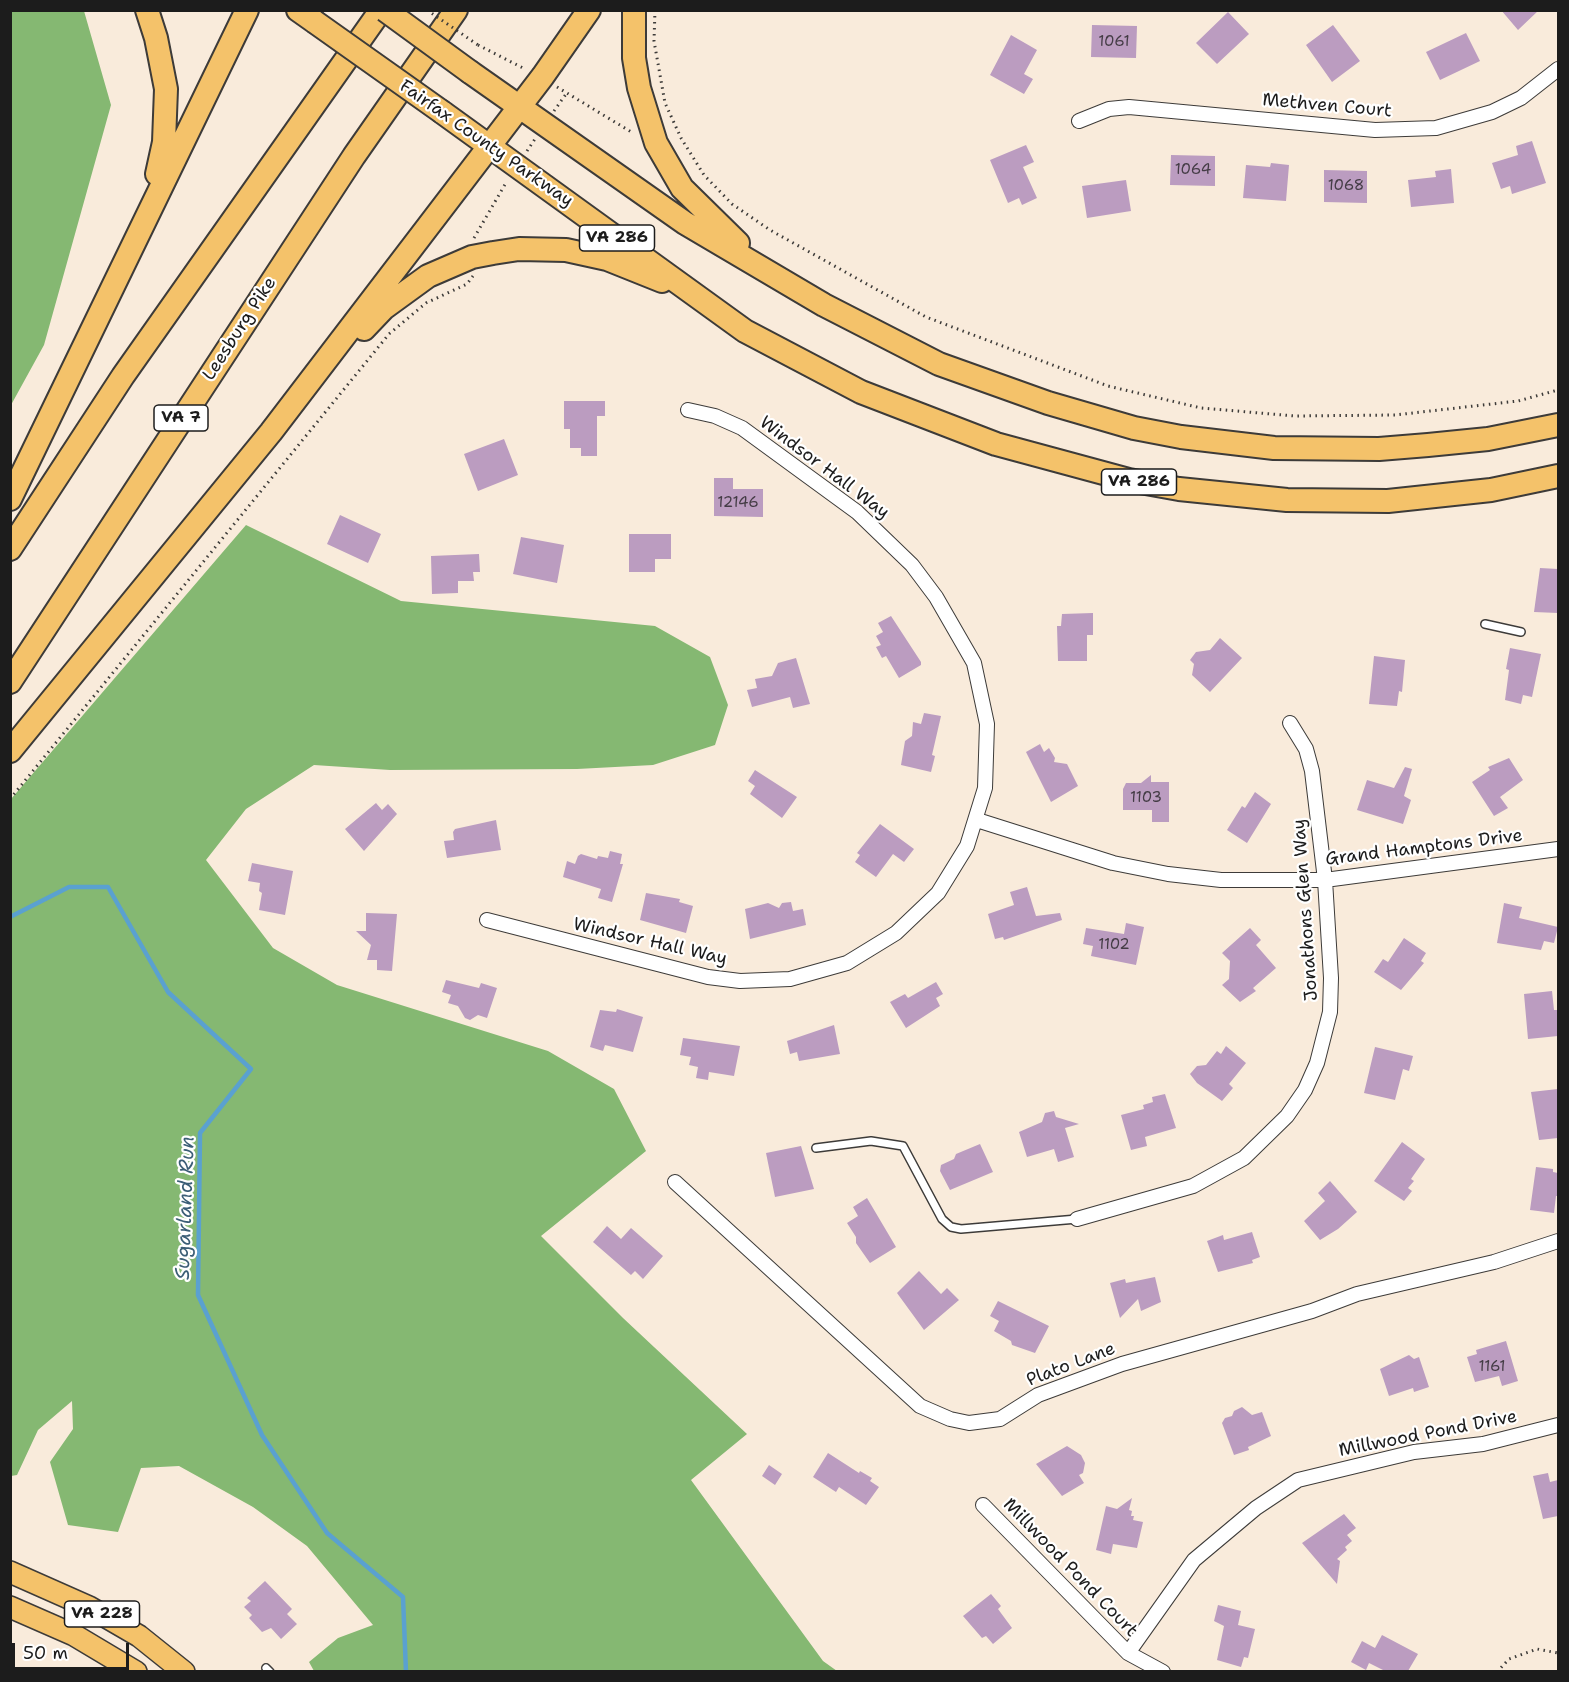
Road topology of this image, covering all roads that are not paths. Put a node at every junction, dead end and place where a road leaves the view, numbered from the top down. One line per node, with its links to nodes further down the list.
1 (147, 10): 12 (highway)
2 (247, 10): 12 (highway)
3 (383, 10): 9 (highway, VA 286, bridge); 20 (highway)
4 (456, 10): 23 (highway, Leesburg Pike / VA 7)
5 (589, 10): 9 (highway)
6 (634, 10): 13 (highway)
7 (306, 16): 11 (highway, Fairfax County Parkway / VA 286, bridge)
8 (1558, 69): 10 (street, Methven Court)
9 (519, 106): 11 (highway); 13 (highway, VA 286)
10 (1079, 121)
11 (488, 146): 14 (highway, Fairfax County Parkway / VA 286); 17 (highway)
12 (139, 232): 19 (highway)
13 (780, 279): 16 (highway, VA 286)
14 (745, 331): 17 (highway); 18 (highway, Fairfax County Parkway / VA 286)
15 (688, 411): 26 (street, Windsor Hall Way)
16 (1558, 424)
17 (271, 432): 25 (highway)
18 (1558, 476)
19 (10, 499)
20 (10, 549)
21 (1485, 624): 22 (lane)
22 (1521, 633)
23 (10, 682)
24 (1290, 723): 28 (street, Jonathons Glen Way)
25 (10, 751)
26 (977, 820): 28 (street, Grand Hamptons Drive); 29 (street, Windsor Hall Way)
27 (1558, 849): 28 (street, Grand Hamptons Drive)
28 (1325, 880): 32 (street, Jonathons Glen Way)
29 (487, 920)
30 (816, 1148): 32 (lane, Jonathons Glen Way)
31 (675, 1182): 33 (street, Plato Lane)
32 (1077, 1219)
33 (1558, 1241)
34 (1558, 1425): 38 (street, Millwood Pond Drive)
35 (983, 1505): 38 (street, Millwood Pond Court)
36 (10, 1572): 40 (main road, VA 228)
37 (10, 1607): 39 (main road, VA 228)
38 (1128, 1653): 41 (street, Millwood Pond Court)
39 (136, 1671)
40 (184, 1671)
41 (1164, 1671)

